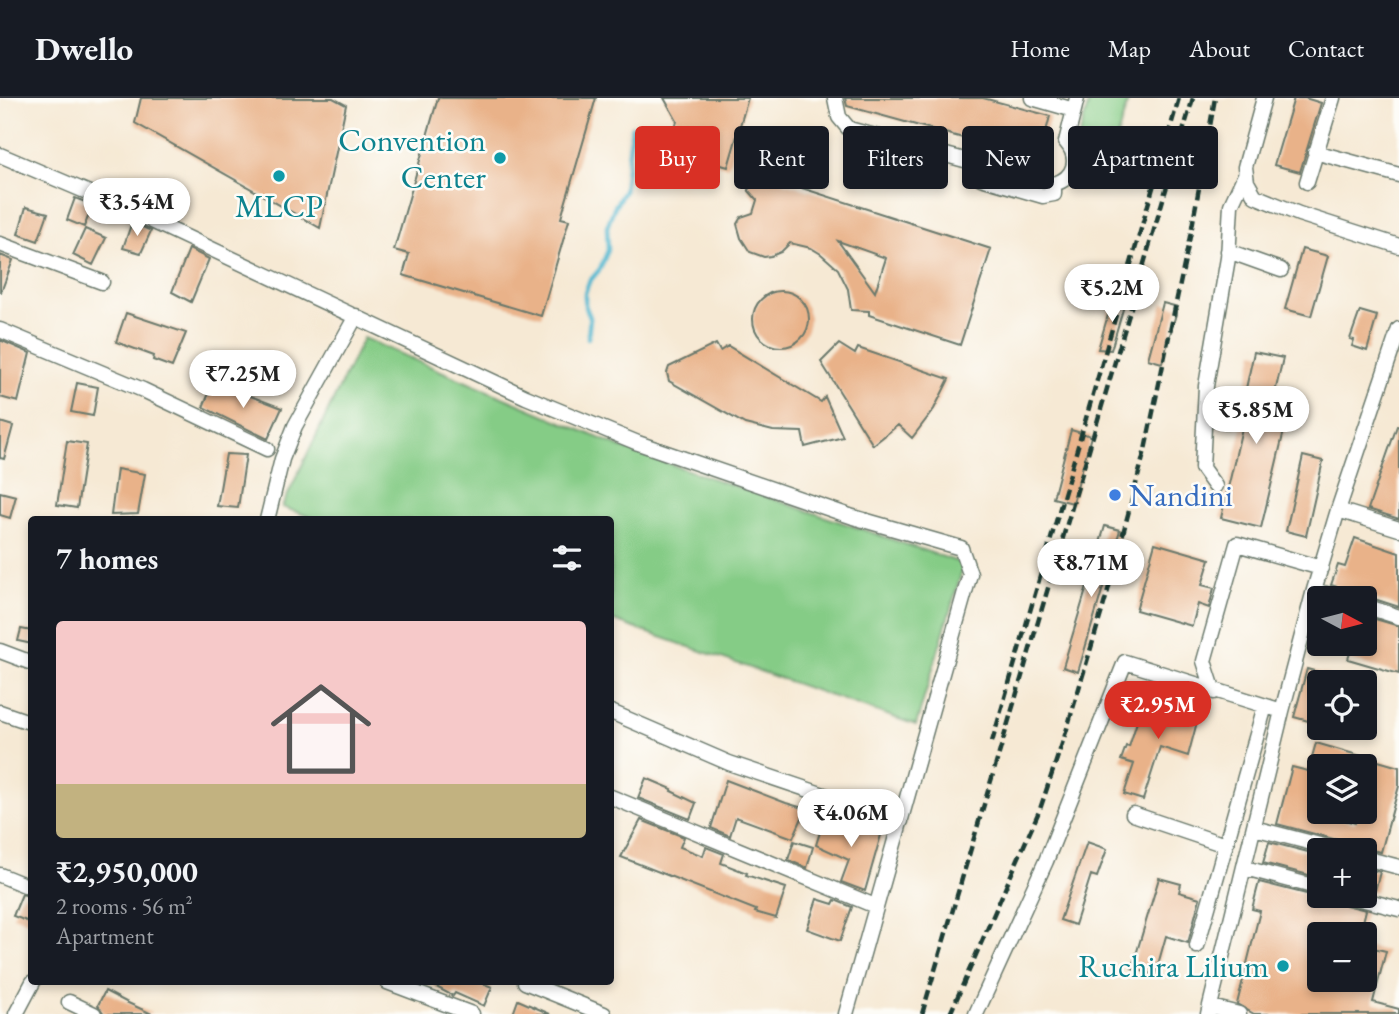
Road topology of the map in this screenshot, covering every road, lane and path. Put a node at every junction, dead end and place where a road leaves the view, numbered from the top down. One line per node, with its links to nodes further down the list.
1 (835, 98): 8 (street)
2 (1032, 98): 5 (street)
3 (1264, 98): 9 (street)
4 (1334, 98): 6 (street)
5 (1076, 104): 12 (street)
6 (1315, 152): 10 (street); 11 (street)
7 (0, 155): 20 (street)
8 (962, 159)
9 (1245, 175): 16 (street); 17 (street)
10 (1399, 175)
11 (1307, 182)
12 (1054, 184)
13 (1019, 189): 14 (street)
14 (1054, 189)
15 (0, 244): 19 (street)
16 (1399, 246)
17 (1228, 251): 18 (street); 23 (street)
18 (1281, 270)
19 (102, 282)
20 (356, 316): 28 (street); 45 (street)
21 (1399, 329): 27 (street)
22 (0, 330): 25 (street)
23 (1205, 415): 24 (street); 26 (street)
24 (1227, 422)
25 (267, 449)
26 (1216, 486)
27 (1338, 510): 29 (street); 30 (street)
28 (268, 516)
29 (1399, 529)
30 (1321, 568): 31 (street); 37 (street)
31 (1315, 586)
32 (1377, 611): 34 (street)
33 (1307, 617): 40 (street)
34 (1399, 617)
35 (0, 651): 36 (street)
36 (28, 662)
37 (1214, 692): 38 (street); 69 (street)
38 (1265, 706): 40 (street); 48 (street)
39 (0, 712): 42 (street)
40 (1282, 712): 46 (street)
41 (614, 713): 45 (street)
42 (28, 722)
43 (614, 798): 56 (street)
44 (1133, 814): 48 (street)
45 (901, 821): 56 (street)
46 (1254, 828): 47 (street); 51 (street)
47 (1307, 842)
48 (1225, 845): 58 (street)
49 (1377, 861): 50 (street)
50 (1399, 867)
51 (1245, 868): 53 (street); 63 (street)
52 (0, 875): 54 (street)
53 (1307, 885)
54 (28, 886)
55 (1377, 903): 57 (street)
56 (875, 906): 68 (street)
57 (1399, 909)
58 (1197, 946)
59 (31, 985): 64 (street)
60 (395, 985): 66 (street)
61 (532, 985): 67 (street)
62 (69, 1003): 65 (street)
63 (1210, 1010): 70 (street)
64 (16, 1014)
65 (94, 1014)
66 (472, 1014)
67 (604, 1014)
68 (846, 1014)
69 (976, 1014)
70 (1239, 1014)

